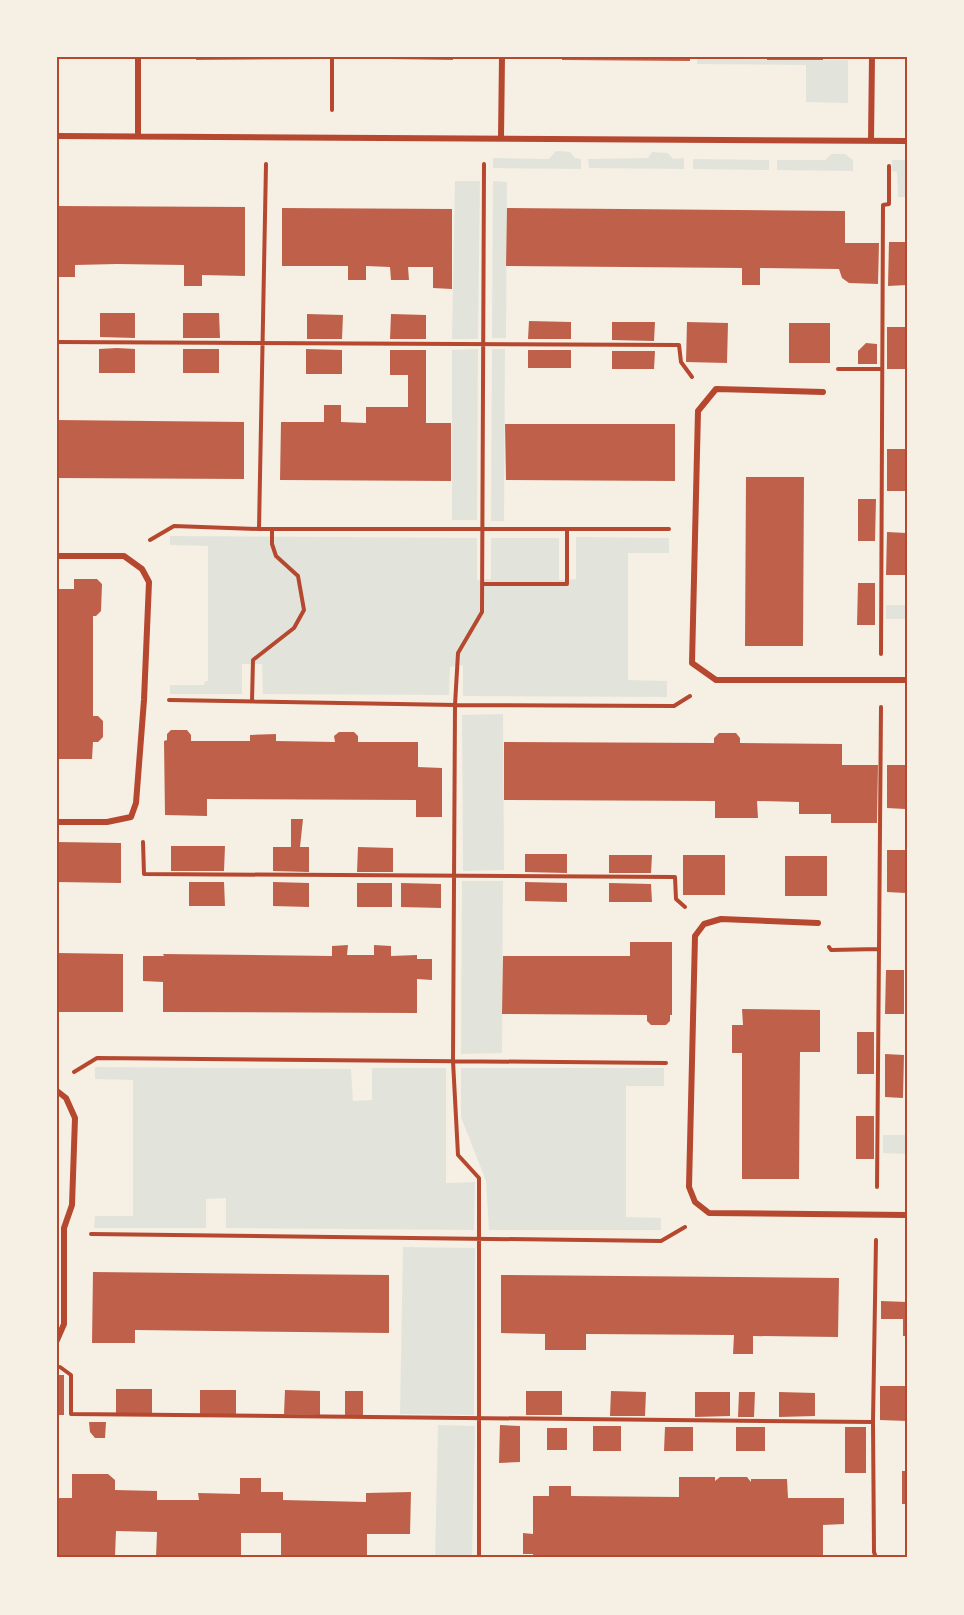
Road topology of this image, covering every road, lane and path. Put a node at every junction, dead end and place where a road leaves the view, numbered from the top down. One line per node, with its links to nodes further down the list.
1 (138, 57): 6 (street)
2 (332, 57): 8 (path)
3 (502, 57): 10 (street)
4 (872, 57): 11 (street)
5 (57, 136): 6 (street)
6 (138, 136): 7 (street)
7 (267, 136): 8 (street); 15 (path)
8 (332, 137): 9 (street)
9 (484, 138): 10 (street); 16 (path)
10 (501, 138): 11 (street)
11 (871, 141): 12 (street)
12 (889, 141): 13 (street); 17 (path)
13 (907, 141)
14 (57, 342): 15 (path)
15 (262, 342): 16 (path); 20 (path)
16 (483, 344): 19 (path); 24 (path)
17 (882, 369): 18 (path); 30 (path)
18 (823, 393): 19 (street)
19 (708, 400): 23 (street)
20 (259, 529): 21 (path); 26 (path)
21 (272, 529): 24 (path); 32 (path)
22 (567, 529): 23 (path); 24 (path); 27 (path)
23 (697, 529): 28 (street)
24 (483, 530): 27 (path)
25 (57, 556): 26 (street)
26 (124, 556): 31 (street)
27 (483, 584): 33 (path)
28 (716, 680): 30 (street); 33 (path)
29 (907, 680): 30 (street)
30 (881, 681): 39 (path)
31 (144, 700): 32 (path); 34 (street)
32 (252, 701): 33 (path)
33 (455, 705): 36 (path)
34 (131, 817): 35 (street); 36 (path)
35 (57, 822)
36 (454, 876): 38 (path); 40 (path)
37 (818, 923): 38 (street); 39 (path)
38 (704, 924): 41 (street)
39 (879, 949): 45 (path)
40 (453, 1061): 41 (path); 42 (path); 48 (path)
41 (691, 1063): 44 (street)
42 (67, 1076)
43 (57, 1091): 47 (street)
44 (709, 1213): 45 (street); 48 (path)
45 (876, 1215): 46 (street); 52 (path)
46 (907, 1215)
47 (64, 1228): 48 (path); 49 (street)
48 (480, 1239): 51 (path)
49 (57, 1340)
50 (57, 1364): 51 (path)
51 (480, 1419): 52 (path); 53 (path)
52 (873, 1422): 54 (path)
53 (479, 1558)
54 (876, 1558)

